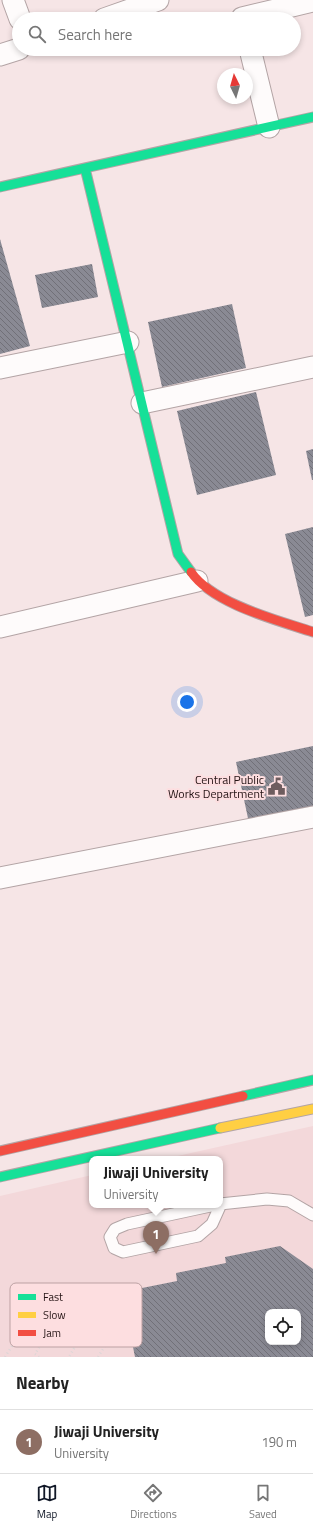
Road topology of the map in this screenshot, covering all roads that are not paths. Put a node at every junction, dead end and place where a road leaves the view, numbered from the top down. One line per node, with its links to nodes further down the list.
1 (13, 0): 4 (street)
2 (158, 0): 5 (street)
3 (313, 1): 6 (street)
4 (17, 12)
5 (124, 12)
6 (241, 12)
7 (12, 52): 8 (street)
8 (0, 56)
9 (252, 56): 11 (street)
10 (313, 117): 11 (street)
11 (269, 127): 12 (street)
12 (85, 168): 13 (street); 14 (street)
13 (0, 187)
14 (128, 342): 16 (street); 17 (street)
15 (313, 367): 17 (street)
16 (0, 368)
17 (142, 403): 18 (street)
18 (196, 581): 19 (street); 20 (street)
19 (0, 627)
20 (313, 632)
21 (313, 816): 22 (street)
22 (0, 878)
23 (313, 1080): 25 (street)
24 (313, 1109): 26 (street)
25 (0, 1151)
26 (93, 1156)
27 (89, 1157): 28 (street)
28 (0, 1177)
29 (223, 1204): 32 (lane)
30 (201, 1208): 31 (lane)
31 (218, 1208)
32 (313, 1215)

